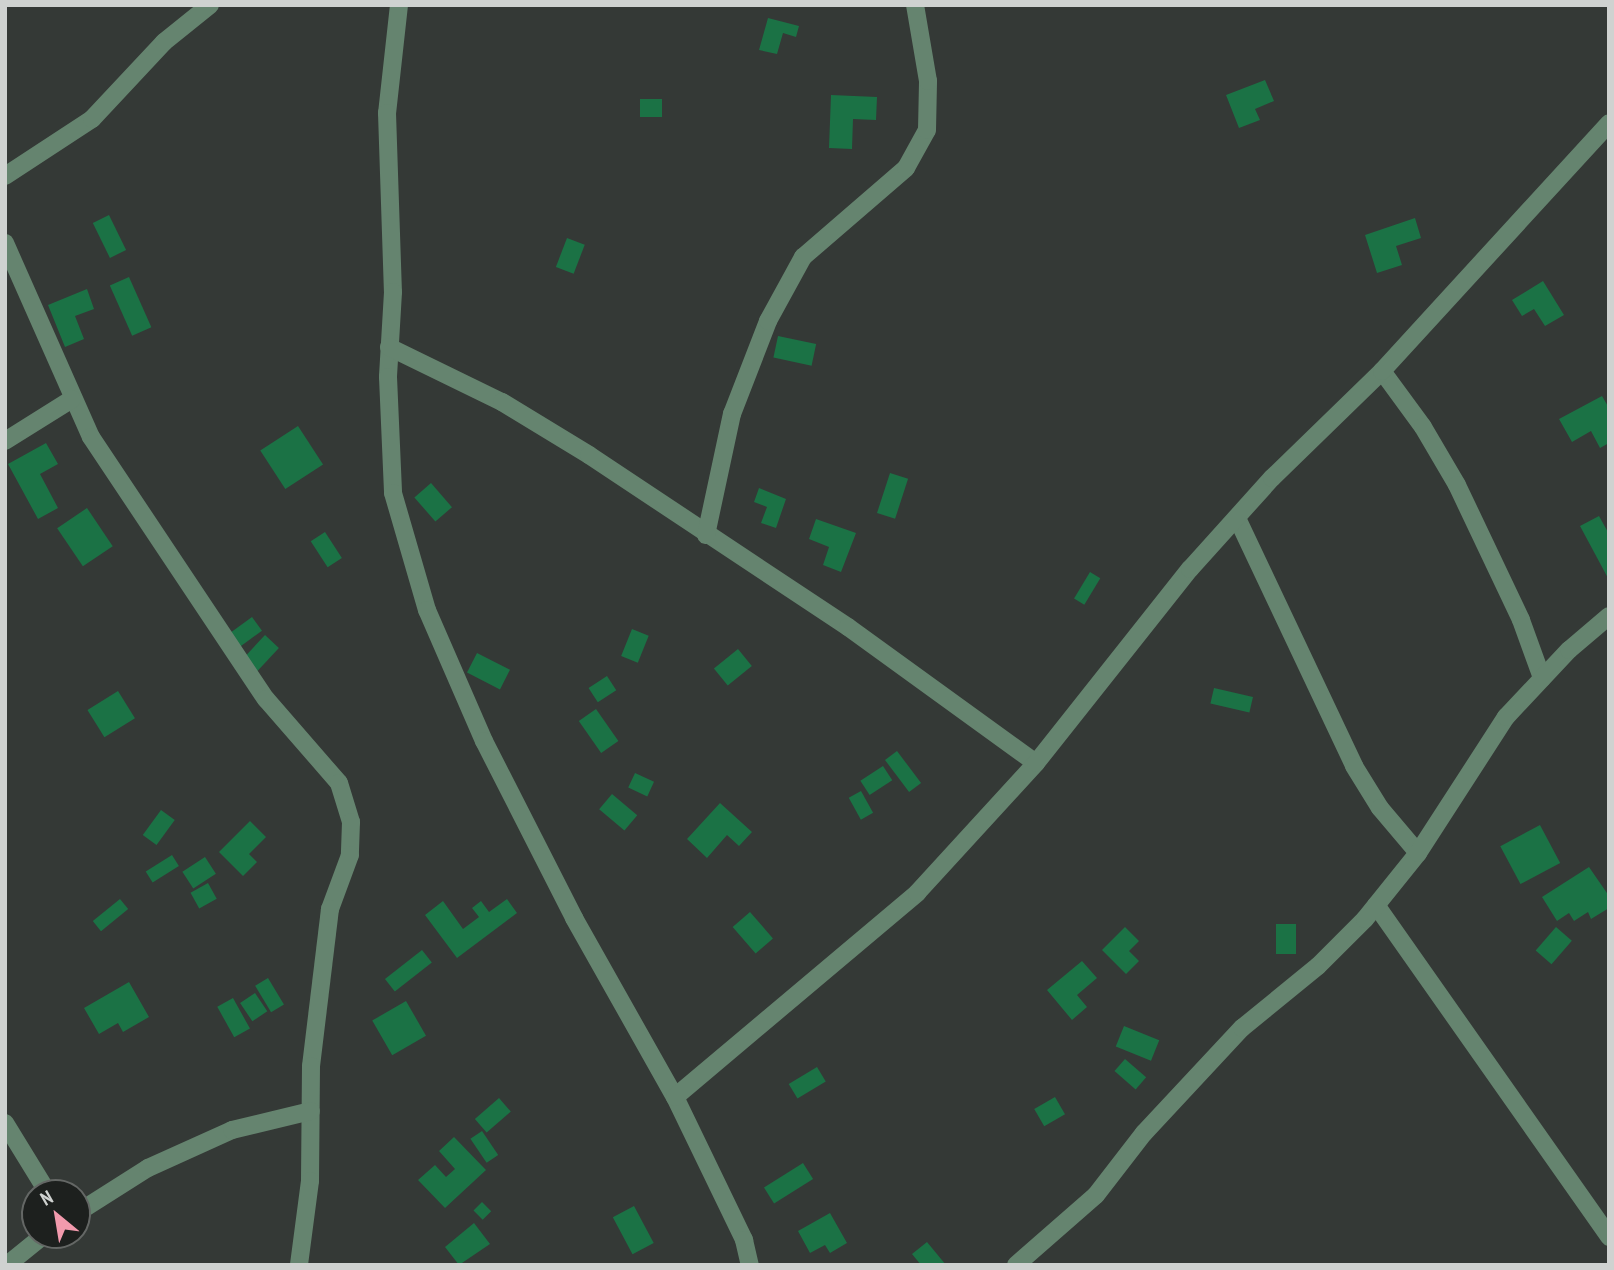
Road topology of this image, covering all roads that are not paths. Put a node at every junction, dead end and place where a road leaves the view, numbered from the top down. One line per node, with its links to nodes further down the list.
1 (210, 5): 5 (street)
2 (399, 5): 7 (street)
3 (915, 5): 12 (street)
4 (1609, 123): 8 (street)
5 (5, 176)
6 (5, 243): 9 (street)
7 (389, 347): 12 (street); 18 (street)
8 (1382, 371): 11 (street); 14 (street)
9 (72, 399): 10 (street); 19 (street)
10 (5, 441)
11 (1237, 518): 15 (street); 16 (street)
12 (706, 534): 15 (street)
13 (1609, 616): 14 (street)
14 (1542, 678): 16 (street)
15 (1036, 763): 18 (street)
16 (1418, 853): 17 (street)
17 (1376, 905): 23 (street); 28 (street)
18 (675, 1097): 27 (street)
19 (311, 1111): 22 (street); 26 (street)
20 (5, 1123): 21 (street)
21 (39, 1179)
22 (91, 1204)
23 (1609, 1237)
24 (27, 1249): 25 (street)
25 (7, 1265)
26 (299, 1265)
27 (750, 1265)
28 (1016, 1265)

